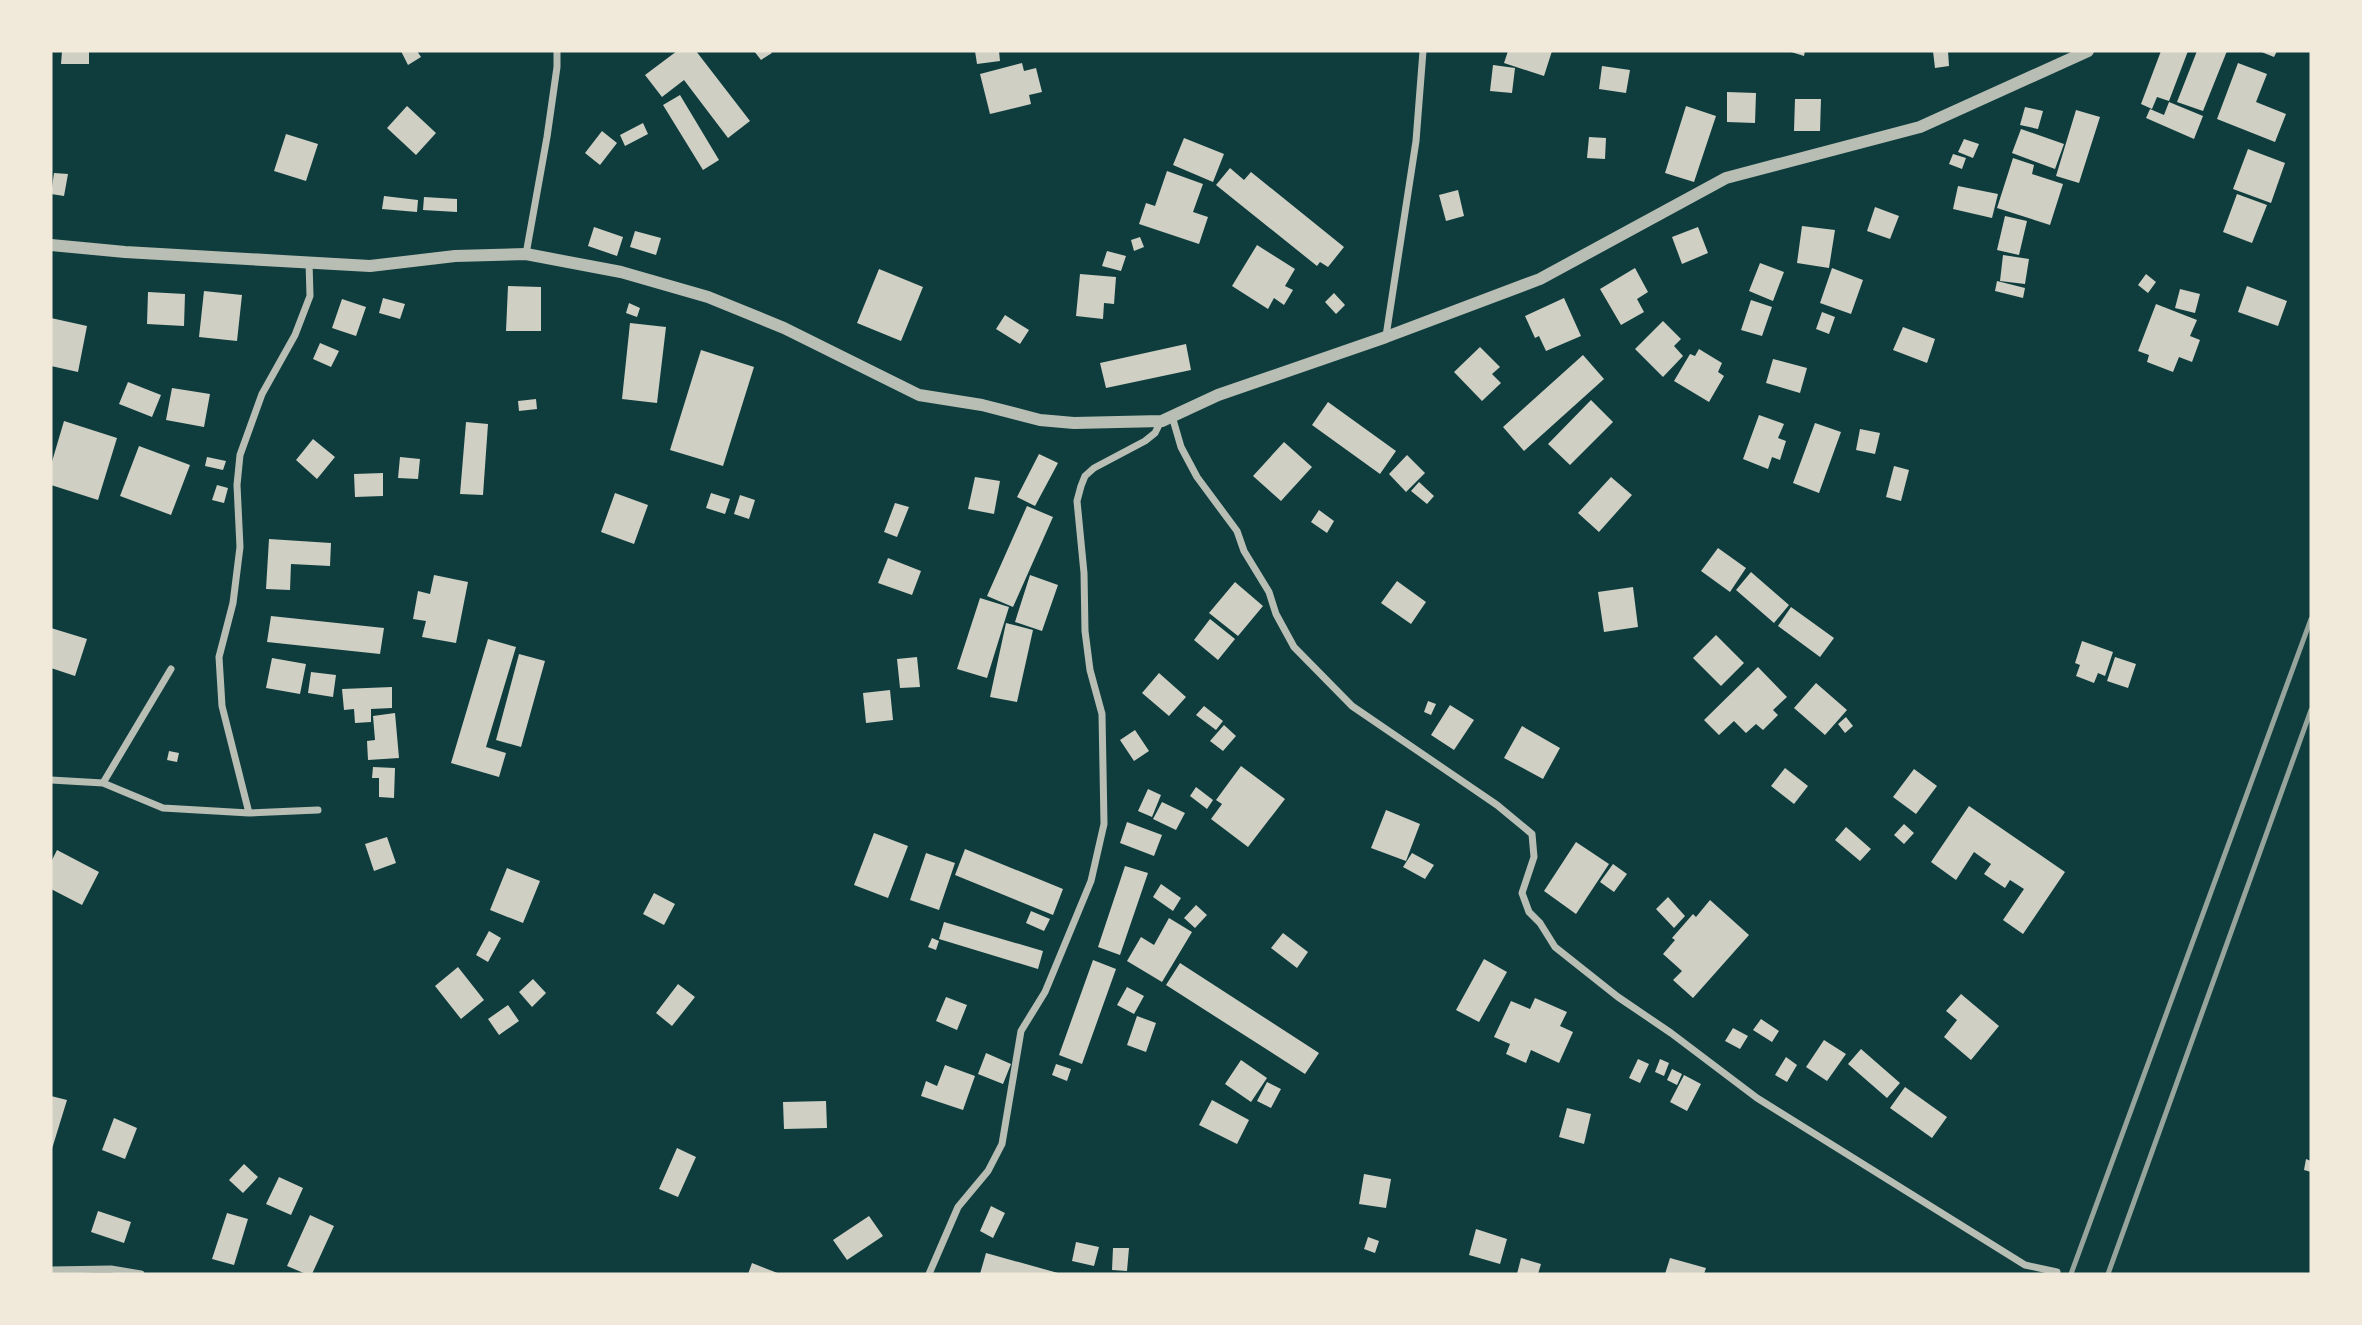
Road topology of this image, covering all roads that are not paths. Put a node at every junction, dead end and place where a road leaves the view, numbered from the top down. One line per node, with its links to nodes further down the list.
1 (557, 51): 5 (street)
2 (1423, 51): 7 (street)
3 (2088, 51): 7 (street)
4 (51, 245): 6 (street)
5 (526, 254): 6 (street); 8 (street)
6 (309, 262): 13 (street)
7 (1386, 337): 8 (street)
8 (1167, 418): 15 (street); 17 (street)
9 (171, 669): 11 (street)
10 (51, 780): 11 (street)
11 (103, 783): 13 (street)
12 (318, 810): 13 (street)
13 (249, 813)
14 (51, 1270): 16 (street)
15 (2057, 1272)
16 (141, 1274)
17 (929, 1274)

